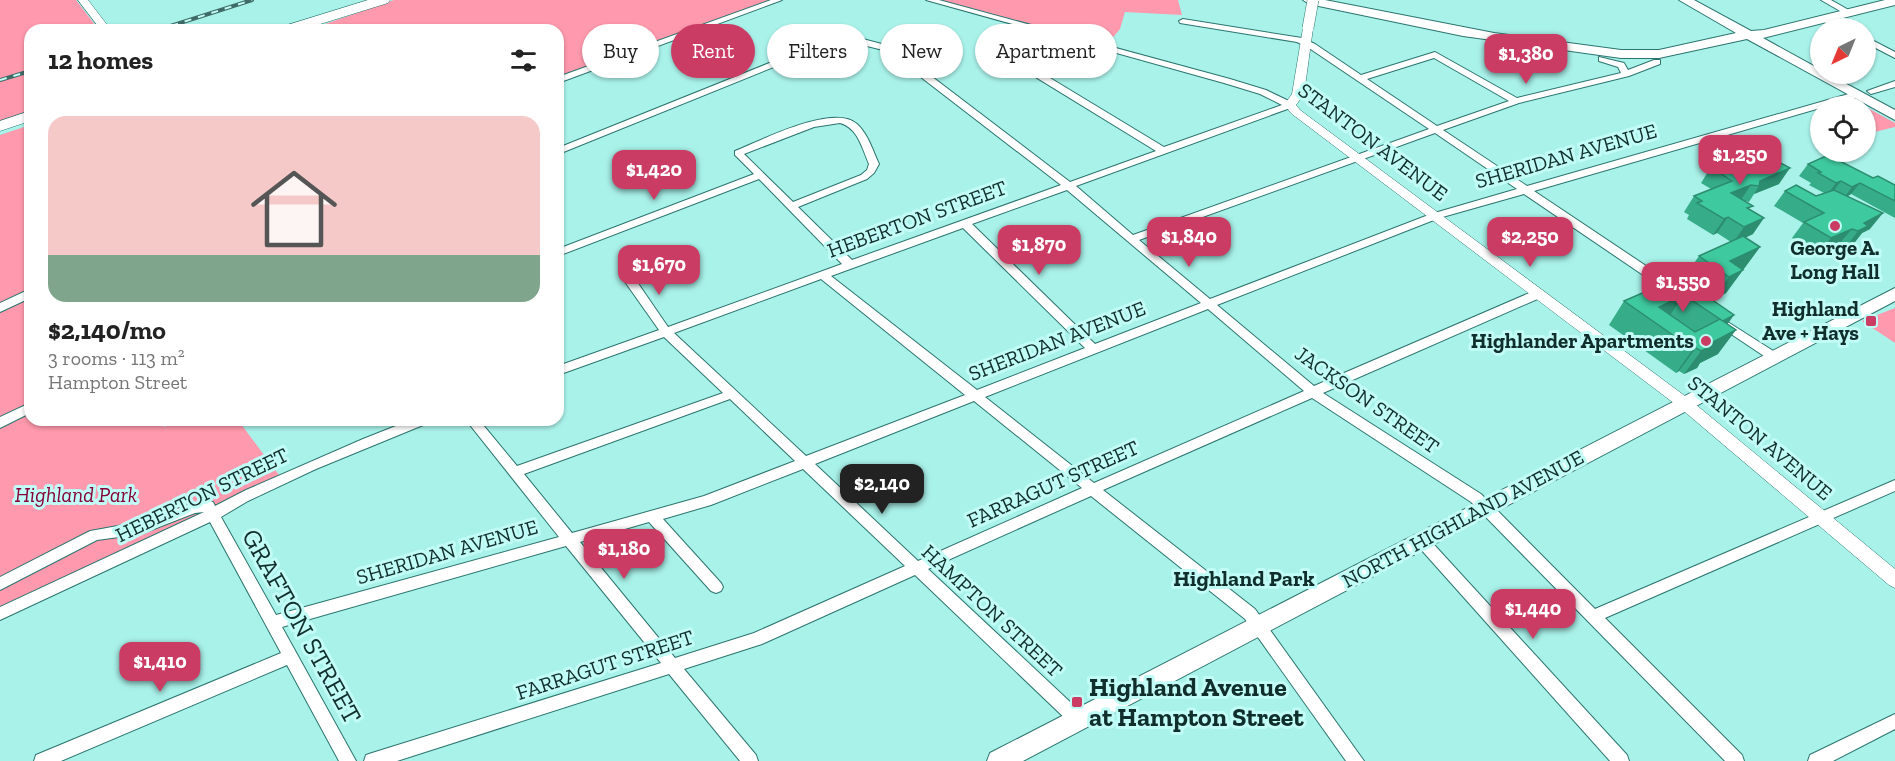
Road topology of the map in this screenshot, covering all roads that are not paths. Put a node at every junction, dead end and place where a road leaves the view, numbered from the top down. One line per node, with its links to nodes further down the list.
1 (83, 0): 16 (street)
2 (383, 0): 13 (highway)
3 (778, 0): 27 (street)
4 (930, 0): 36 (street, STANTON AVENUE)
5 (1294, 0): 23 (main road)
6 (1311, 0): 19 (main road); 20 (street, bridge)
7 (1685, 0): 19 (main road)
8 (1703, 0): 19 (main road)
9 (1825, 0): 11 (street)
10 (1895, 1): 11 (main road)
11 (1850, 12): 12 (main road)
12 (1829, 18)
13 (323, 20): 17 (highway); 18 (highway)
14 (1183, 21): 20 (street)
15 (1810, 23): 19 (main road)
16 (101, 24)
17 (308, 24)
18 (314, 24)
19 (1756, 36): 24 (main road); 25 (main road); 33 (main road)
20 (1306, 43): 29 (street); 36 (street)
21 (1876, 45): 22 (street)
22 (1895, 54)
23 (1602, 59): 25 (main road); 26 (street)
24 (1810, 60)
25 (1657, 62): 26 (street)
26 (1626, 74): 34 (street)
27 (564, 78)
28 (1047, 78): 44 (street)
29 (1362, 78): 34 (street); 41 (street)
30 (1857, 84): 32 (main road)
31 (1895, 84): 32 (street)
32 (1871, 91): 35 (main road)
33 (1855, 95): 37 (main road); 48 (street, SHERIDAN AVENUE)
34 (1516, 101): 41 (street)
35 (1895, 104)
36 (1290, 105): 44 (street, HEBERTON STREET); 45 (street, STANTON AVENUE)
37 (1895, 116)
38 (24, 118): 40 (highway)
39 (24, 125): 42 (highway)
40 (0, 126)
41 (1437, 129): 45 (street); 48 (street)
42 (0, 133)
43 (564, 149): 47 (street, JACKSON STREET)
44 (1163, 151): 47 (street, HEBERTON STREET)
45 (1356, 158): 50 (street, STANTON AVENUE); 52 (street)
46 (761, 175): 49 (street); 49 (street); 53 (street)
47 (1069, 186): 51 (street, HEBERTON STREET); 52 (street, JACKSON STREET)
48 (1527, 190): 50 (street, SHERIDAN AVENUE); 60 (street)
49 (792, 206): 54 (street)
50 (1435, 216): 57 (street, STANTON AVENUE); 61 (street, SHERIDAN AVENUE)
51 (965, 224): 54 (street, HEBERTON STREET); 65 (street)
52 (1132, 239): 61 (street, JACKSON STREET)
53 (564, 251)
54 (850, 265): 55 (street, HEBERTON STREET)
55 (823, 275): 64 (street, HEBERTON STREET); 70 (street)
56 (627, 276): 64 (street, HAMPTON STREET)
57 (1538, 294): 68 (street, FARRAGUT STREET); 71 (street, STANTON AVENUE)
58 (1895, 294): 66 (main road, NORTH HIGHLAND AVENUE)
59 (24, 295): 62 (street)
60 (1684, 296)
61 (1209, 304): 65 (street, SHERIDAN AVENUE); 68 (street, JACKSON STREET)
62 (0, 309)
63 (1713, 316): 66 (street)
64 (666, 332): 67 (street, HEBERTON STREET); 69 (street, HAMPTON STREET)
65 (1093, 349): 70 (street, SHERIDAN AVENUE)
66 (1774, 357): 71 (main road, NORTH HIGHLAND AVENUE)
67 (564, 369)
68 (1314, 393): 79 (street, FARRAGUT STREET); 80 (street, JACKSON STREET)
69 (732, 394): 76 (street, HAMPTON STREET); 77 (street)
70 (975, 396): 76 (street, SHERIDAN AVENUE); 79 (street)
71 (1684, 403): 80 (main road, NORTH HIGHLAND AVENUE); 83 (street, STANTON AVENUE)
72 (24, 411): 73 (street)
73 (0, 423)
74 (408, 426): 81 (street, HEBERTON STREET)
75 (477, 426): 77 (street)
76 (804, 463): 82 (street, SHERIDAN AVENUE); 86 (street, HAMPTON STREET)
77 (515, 472): 84 (street)
78 (1895, 484): 83 (street)
79 (1093, 490): 86 (street, FARRAGUT STREET); 93 (street)
80 (1486, 508): 85 (main road, NORTH HIGHLAND AVENUE); 91 (street, JACKSON STREET)
81 (213, 515): 88 (street); 90 (street, HEBERTON STREET); 92 (street, GRAFTON STREET)
82 (652, 516): 84 (street, SHERIDAN AVENUE); 89 (street)
83 (1821, 518): 87 (street, STANTON AVENUE); 91 (street)
84 (570, 539): 92 (street, SHERIDAN AVENUE); 95 (street)
85 (1422, 541): 93 (main road, NORTH HIGHLAND AVENUE); 105 (street)
86 (916, 569): 95 (street, FARRAGUT STREET); 96 (street, HAMPTON STREET)
87 (1895, 580)
88 (0, 584)
89 (716, 587)
90 (0, 614)
91 (1594, 616): 106 (street, JACKSON STREET)
92 (272, 623): 94 (street, GRAFTON STREET)
93 (1258, 626): 96 (main road, NORTH HIGHLAND AVENUE); 104 (street)
94 (291, 656): 99 (street); 100 (street, GRAFTON STREET)
95 (674, 665): 101 (street, FARRAGUT STREET); 102 (street)
96 (1078, 720): 98 (main road, NORTH HIGHLAND AVENUE)
97 (1895, 721): 107 (street)
98 (1027, 754): 103 (main road, NORTH HIGHLAND AVENUE)
99 (42, 761)
100 (348, 761)
101 (372, 761)
102 (750, 761)
103 (999, 761)
104 (1356, 761)
105 (1621, 761)
106 (1736, 761)
107 (1816, 761)

